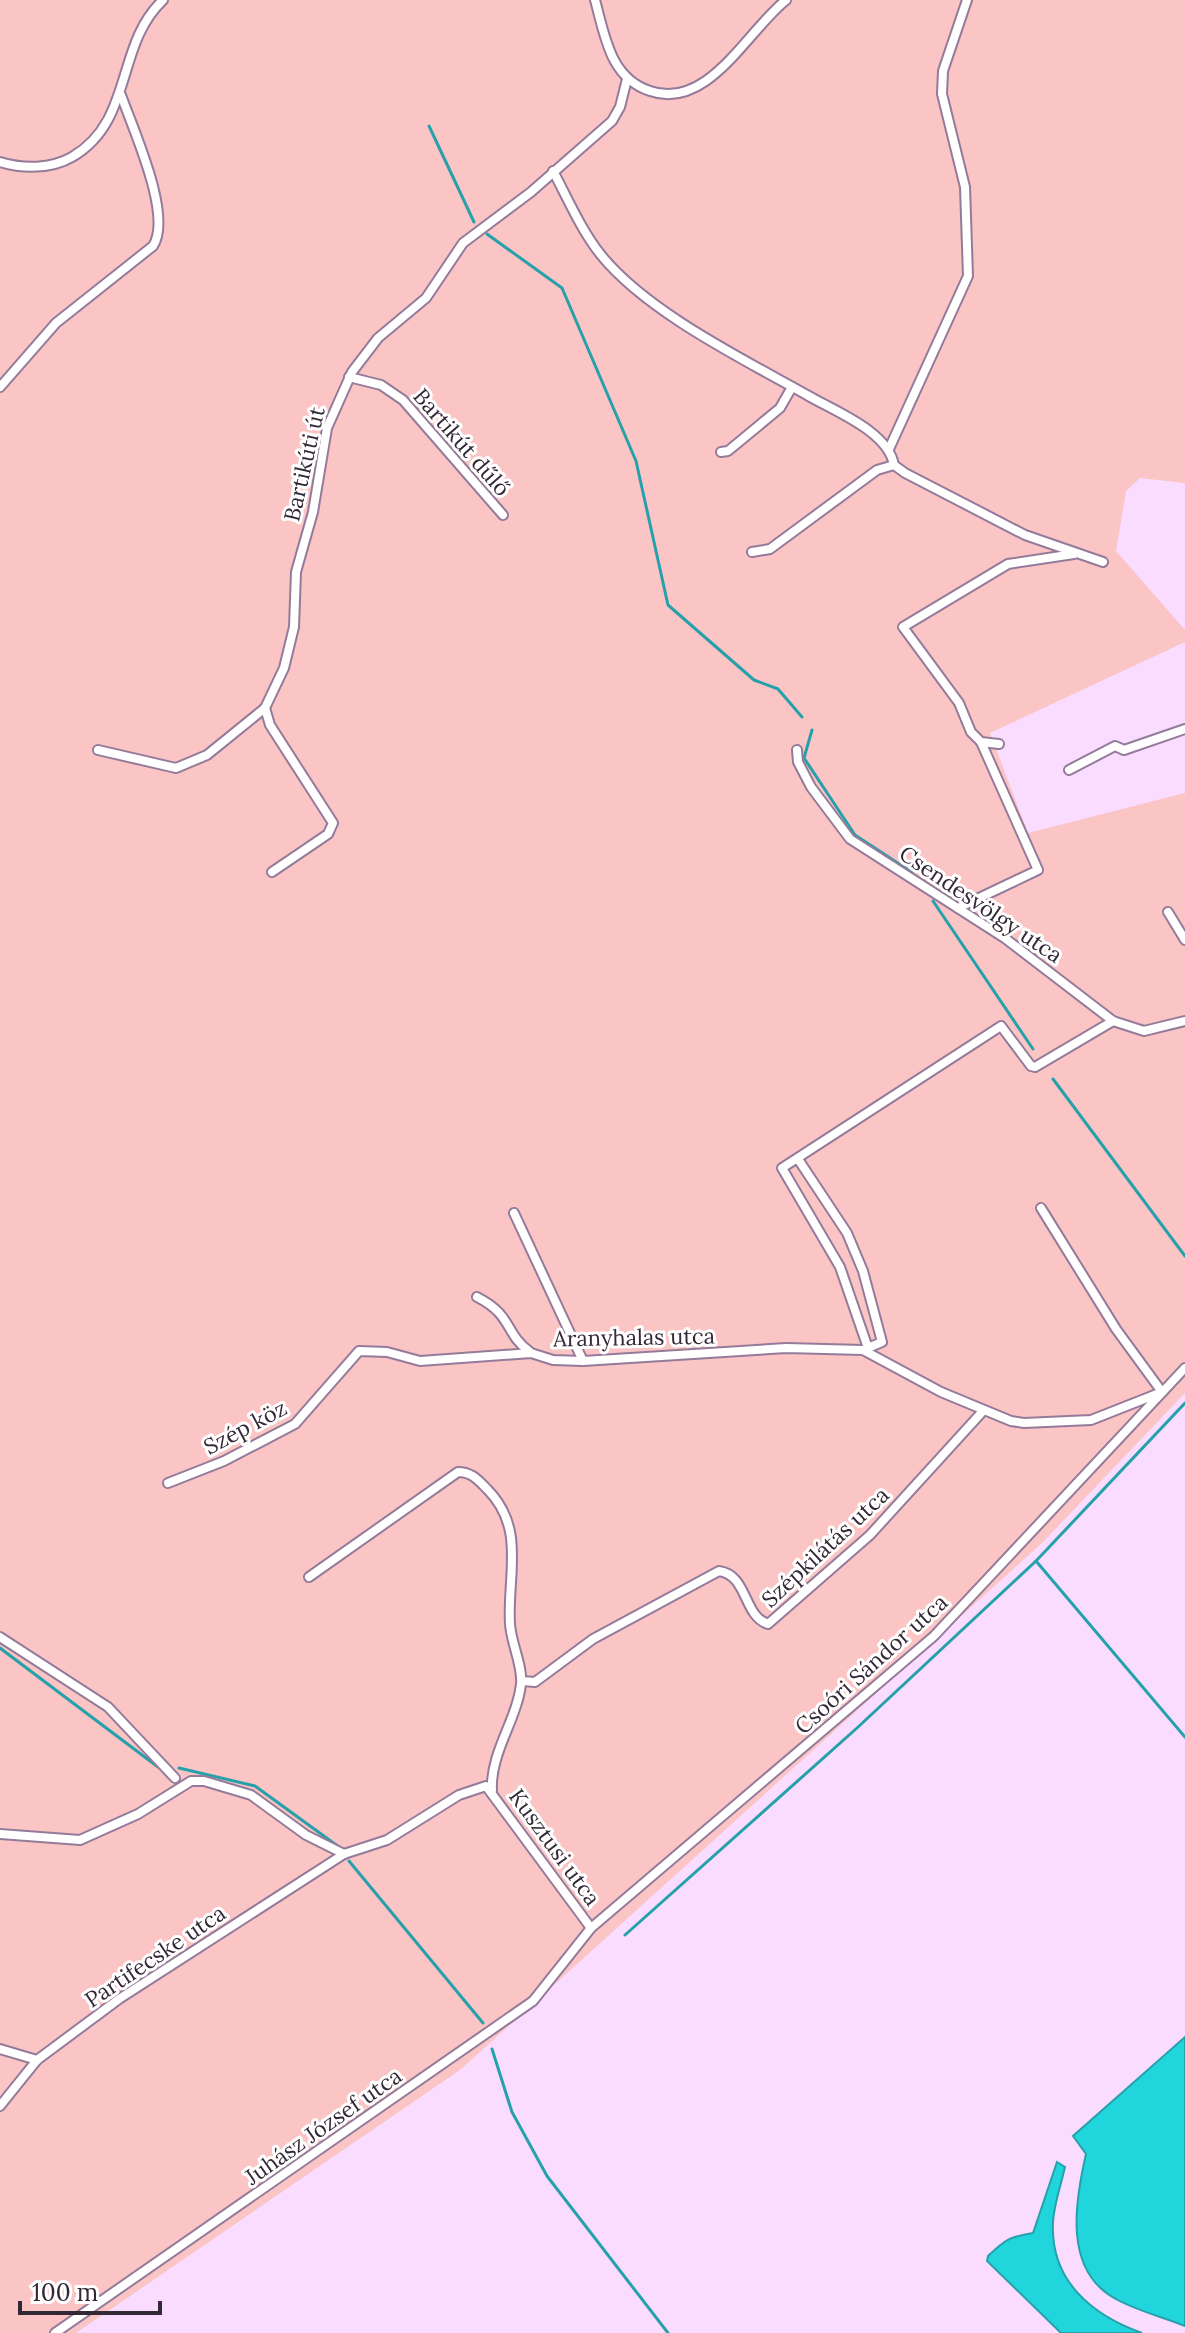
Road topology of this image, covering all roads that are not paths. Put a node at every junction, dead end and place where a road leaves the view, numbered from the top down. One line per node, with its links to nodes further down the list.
1 (163, 0): 6 (street)
2 (595, 0): 5 (street)
3 (786, 0): 5 (street)
4 (967, 0): 12 (street)
5 (627, 79): 8 (street, Bartikúti út)
6 (121, 95): 7 (street); 10 (street)
7 (0, 162)
8 (553, 171): 9 (street, Bartikúti út); 11 (street)
9 (349, 377): 15 (street, Bartikút dűlő); 19 (street, Bartikúti út)
10 (0, 387)
11 (792, 387): 12 (street); 13 (street)
12 (889, 449): 14 (street)
13 (721, 452)
14 (894, 465): 16 (street); 17 (street)
15 (503, 515)
16 (752, 552)
17 (1075, 554): 18 (street); 21 (street)
18 (1103, 562)
19 (265, 708): 23 (street); 26 (street)
20 (1185, 729): 25 (street)
21 (981, 742): 22 (street); 27 (street)
22 (999, 744)
23 (98, 750)
24 (797, 750): 27 (street, Csendesvölgy utca)
25 (1069, 770)
26 (272, 872)
27 (958, 908): 30 (street, Csendesvölgy utca)
28 (1168, 912): 29 (street)
29 (1185, 940)
30 (1113, 1021): 31 (street, Csendesvölgy utca); 32 (street)
31 (1185, 1021)
32 (798, 1159): 36 (street); 36 (street)
33 (1041, 1208): 41 (street)
34 (514, 1213): 39 (street)
35 (477, 1297): 38 (street)
36 (865, 1349): 39 (street, Aranyhalas utca); 42 (street, Aranyhalas utca)
37 (359, 1351): 38 (street, Aranyhalas utca); 43 (street, Szép köz)
38 (531, 1353): 39 (street, Aranyhalas utca)
39 (583, 1361)
40 (1185, 1368): 41 (street, Csoóri Sándor utca)
41 (1162, 1392): 42 (street, Aranyhalas utca); 51 (street, Csoóri Sándor utca)
42 (983, 1411): 46 (street, Szépkilátás utca)
43 (168, 1483)
44 (309, 1577): 46 (street)
45 (0, 1637): 47 (street)
46 (522, 1681): 48 (street)
47 (175, 1778)
48 (492, 1790): 50 (street, Kusztusi utca); 51 (street, Kusztusi utca)
49 (0, 1834): 50 (street)
50 (344, 1854): 53 (street, Partifecske utca)
51 (591, 1928): 55 (street, Juhász József utca)
52 (0, 2049): 53 (street)
53 (37, 2060): 54 (street, Partifecske utca)
54 (0, 2106)
55 (55, 2333)

